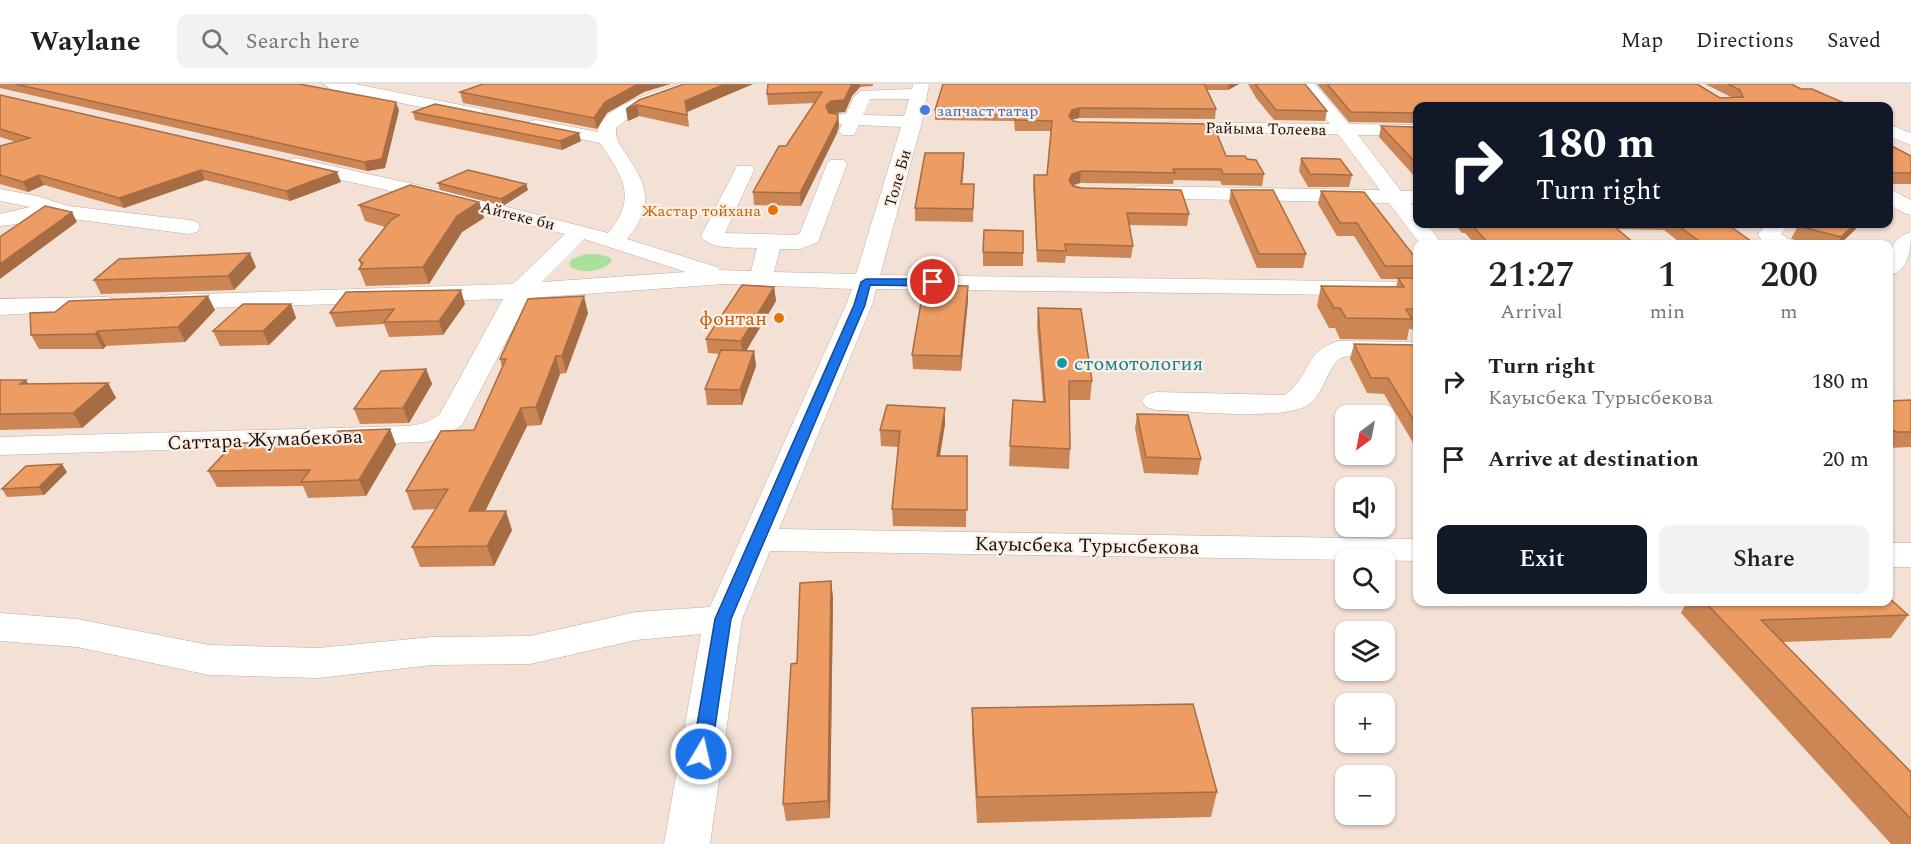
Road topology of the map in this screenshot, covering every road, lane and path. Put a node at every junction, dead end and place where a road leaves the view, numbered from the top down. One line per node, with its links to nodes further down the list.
1 (331, 84): 5 (street)
2 (696, 84): 12 (street)
3 (1306, 84): 9 (street)
4 (920, 89): 7 (street, Толе Би); 7 (street)
5 (492, 116)
6 (514, 121): 12 (street)
7 (913, 122): 37 (street, Толе Би)
8 (1151, 126): 9 (street, Райыма Толеева)
9 (1343, 129): 10 (street, Райыма Толеева); 19 (street)
10 (1413, 130)
11 (1893, 131): 13 (street)
12 (606, 140): 34 (street)
13 (1911, 140)
14 (282, 161): 29 (street, Айтеке би)
15 (837, 164): 30 (street)
16 (744, 170): 30 (street)
17 (1115, 191): 19 (street)
18 (0, 195): 22 (street)
19 (1394, 197): 20 (street); 25 (street)
20 (1413, 197)
21 (1893, 197): 23 (street)
22 (54, 207): 24 (street); 26 (street)
23 (1911, 209)
24 (0, 220)
25 (1413, 221)
26 (189, 227)
27 (1418, 228): 32 (street)
28 (1775, 228): 33 (street)
29 (580, 231): 34 (street, Айтеке би); 40 (street, Саттара Жумабекова)
30 (776, 231): 38 (street)
31 (1911, 239): 35 (street)
32 (1428, 240)
33 (1774, 240)
34 (614, 241): 36 (street, Айтеке би)
35 (1893, 262)
36 (725, 277): 38 (street); 40 (street)
37 (868, 277): 38 (street); 39 (street); 45 (street, Толе Би)
38 (761, 278)
39 (1413, 289)
40 (520, 291): 41 (street); 44 (street, Саттара Жумабекова)
41 (0, 307)
42 (1413, 350): 43 (street)
43 (1156, 401)
44 (0, 446)
45 (756, 540): 46 (street, Кауысбека Турысбекова); 49 (street, Толе Би)
46 (1413, 550)
47 (1893, 555): 48 (street)
48 (1911, 555)
49 (723, 619): 50 (street); 51 (street, Толе Би)
50 (0, 627)
51 (687, 844)

